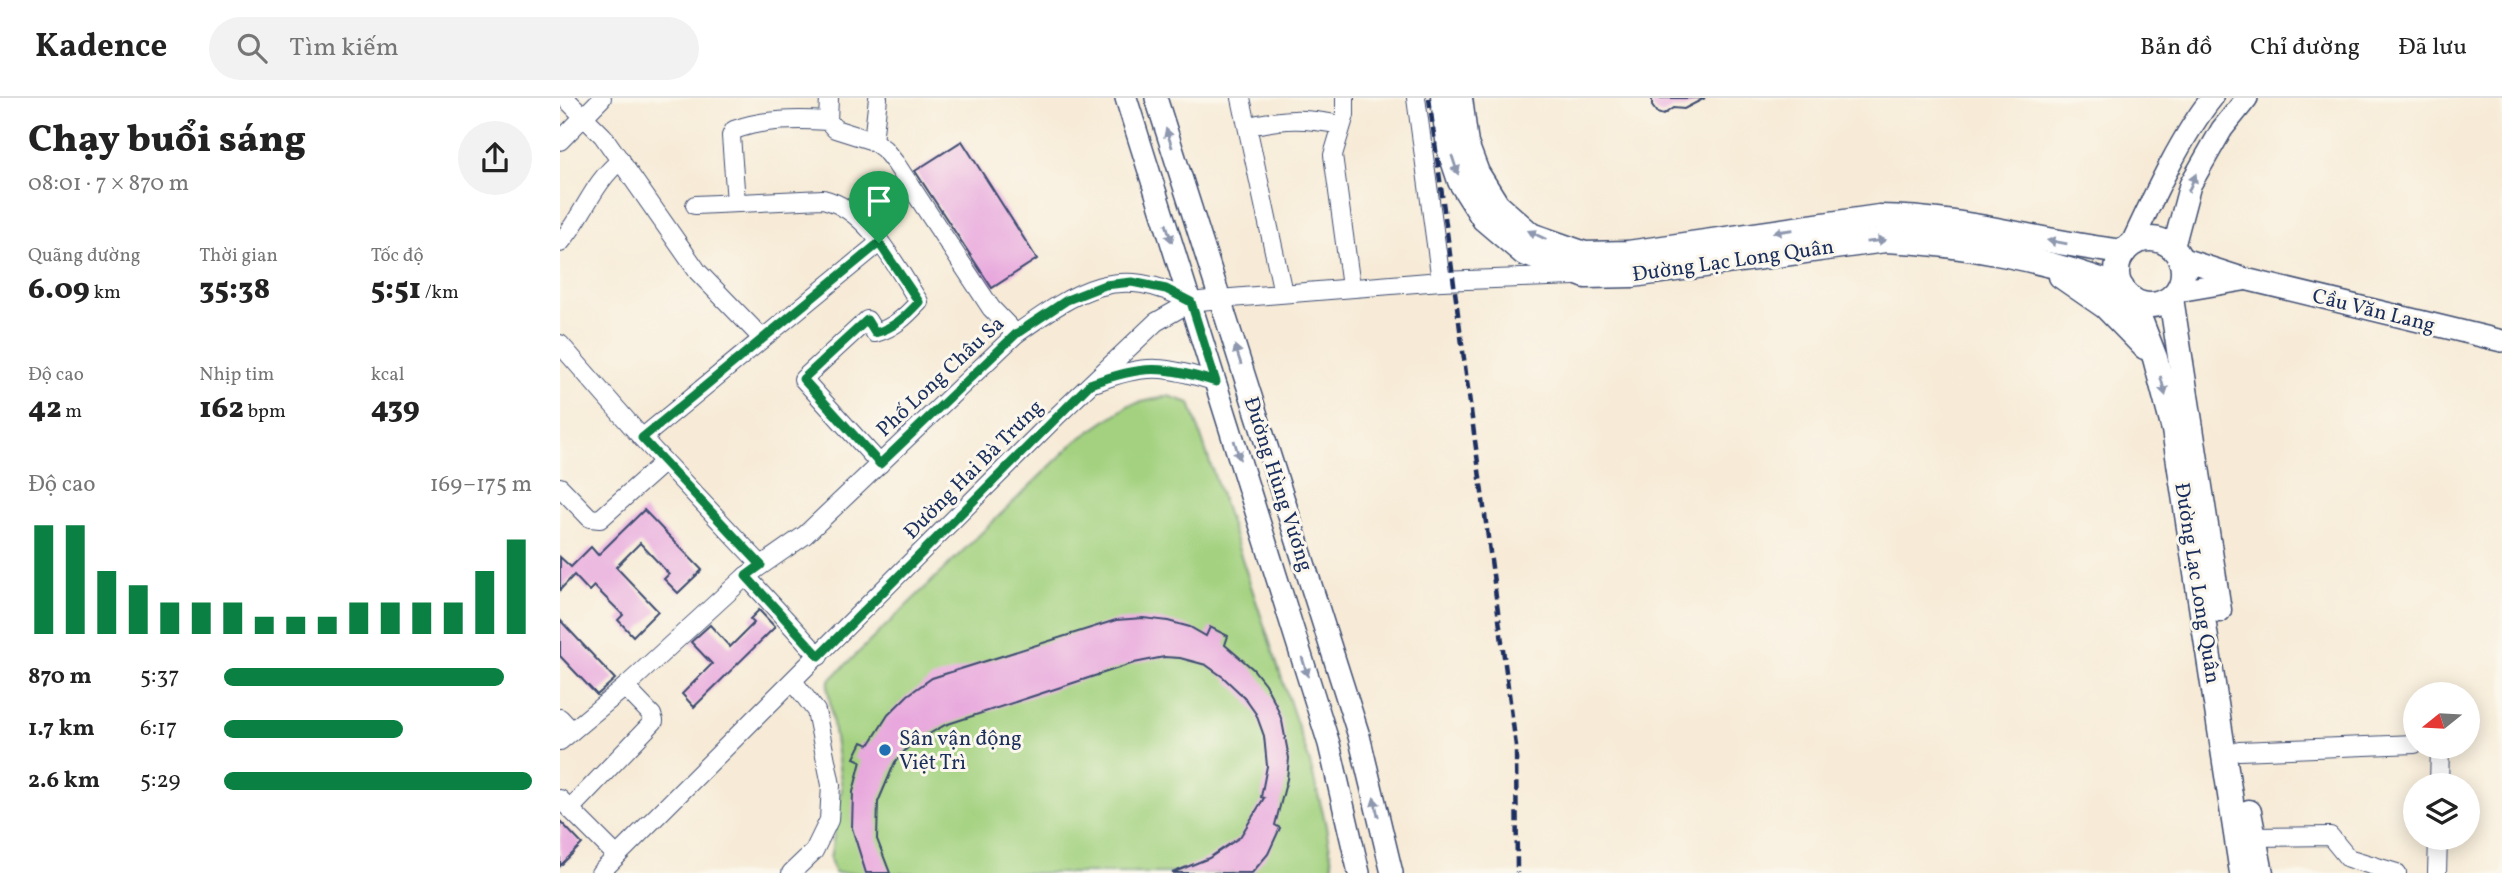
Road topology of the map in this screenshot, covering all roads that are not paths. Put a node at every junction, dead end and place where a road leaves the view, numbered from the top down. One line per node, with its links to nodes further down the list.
1 (565, 98): 14 (street)
2 (602, 98): 14 (street)
3 (829, 98): 15 (street)
4 (878, 98): 19 (street)
5 (1126, 98): 38 (main road, Đường Hùng Vương, one-way to 38)
6 (1156, 98): 37 (main road, Đường Hùng Vương, one-way to 6)
7 (1241, 98): 17 (street)
8 (1345, 98): 16 (street)
9 (1416, 98): 32 (street)
10 (1443, 98): 27 (highway, Đường Lạc Long Quân, one-way to 27)
11 (1460, 98): 29 (highway, Đường Lạc Long Quân, one-way to 11)
12 (2212, 98): 25 (main road)
13 (2247, 98): 26 (main road, one-way to 13)
14 (583, 117): 18 (street); 20 (street)
15 (828, 121): 19 (street); 21 (street)
16 (1341, 125): 17 (street); 33 (street)
17 (1249, 126): 34 (street)
18 (560, 141)
19 (873, 141): 39 (street)
20 (621, 160): 23 (street); 40 (street)
21 (736, 202): 22 (street); 24 (street)
22 (695, 205)
23 (560, 243)
24 (879, 243): 40 (street); 48 (street)
25 (2128, 248): 26 (highway); 29 (highway, Đường Lạc Long Quân, one-way to 29); 35 (highway)
26 (2177, 253): 31 (main road, Cầu Văn Lang); 36 (highway)
27 (1548, 262): 29 (highway, Đường Lạc Long Quân); 30 (street, Đường Hai Bà Trưng)
28 (2043, 264): 29 (highway, Đường Lạc Long Quân, one-way to 28); 35 (highway, Đường Lạc Long Quân); 43 (highway)
29 (1585, 265): 30 (street, Đường Hai Bà Trưng)
30 (1466, 279): 32 (street, Đường Hai Bà Trưng)
31 (2245, 279): 36 (main road); 41 (main road, Cầu Văn Lang)
32 (1441, 281): 33 (street, Đường Hai Bà Trưng)
33 (1351, 288): 34 (street, Đường Hai Bà Trưng)
34 (1283, 293): 37 (street, Đường Hai Bà Trưng)
35 (2127, 294): 36 (highway); 43 (highway, Đường Lạc Long Quân)
36 (2175, 295): 53 (highway, Đường Lạc Long Quân)
37 (1220, 299): 38 (street, Đường Hai Bà Trưng); 66 (main road, Đường Hùng Vương, one-way to 37)
38 (1191, 302): 39 (street, Phố Long Châu Sa); 44 (main road, Đường Hùng Vương); 45 (street, Đường Hai Bà Trưng)
39 (1016, 334): 48 (street, Phố Long Châu Sa)
40 (762, 338): 46 (street)
41 (2502, 341)
42 (560, 344): 46 (street)
43 (2155, 358): 53 (highway, Đường Lạc Long Quân, one-way to 53)
44 (1216, 382): 45 (street); 65 (main road, Đường Hùng Vương, one-way to 65)
45 (1090, 384): 52 (street, Đường Hai Bà Trưng)
46 (642, 438): 47 (street)
47 (664, 462): 49 (street); 50 (street)
48 (880, 464): 50 (street, Phố Long Châu Sa)
49 (560, 487)
50 (761, 565): 51 (street, Phố Long Châu Sa)
51 (746, 576): 52 (street); 55 (street, Phố Long Châu Sa)
52 (819, 656): 54 (street, Đường Hai Bà Trưng)
53 (2220, 672): 58 (highway, Đường Lạc Long Quân); 67 (highway, Đường Lạc Long Quân)
54 (793, 681): 62 (street, Đường Hai Bà Trưng); 64 (street)
55 (625, 687): 56 (street, Phố Long Châu Sa); 59 (street)
56 (564, 730)
57 (2403, 744): 58 (street)
58 (2239, 751): 60 (highway, Đường Lạc Long Quân)
59 (565, 804): 62 (street)
60 (2253, 837): 68 (highway, Đường Lạc Long Quân); 69 (street)
61 (2438, 850): 70 (street)
62 (617, 856): 63 (street, Đường Hai Bà Trưng)
63 (600, 873)
64 (791, 873)
65 (1359, 873)
66 (1392, 873)
67 (2242, 873)
68 (2261, 873)
69 (2397, 873)
70 (2437, 873)

